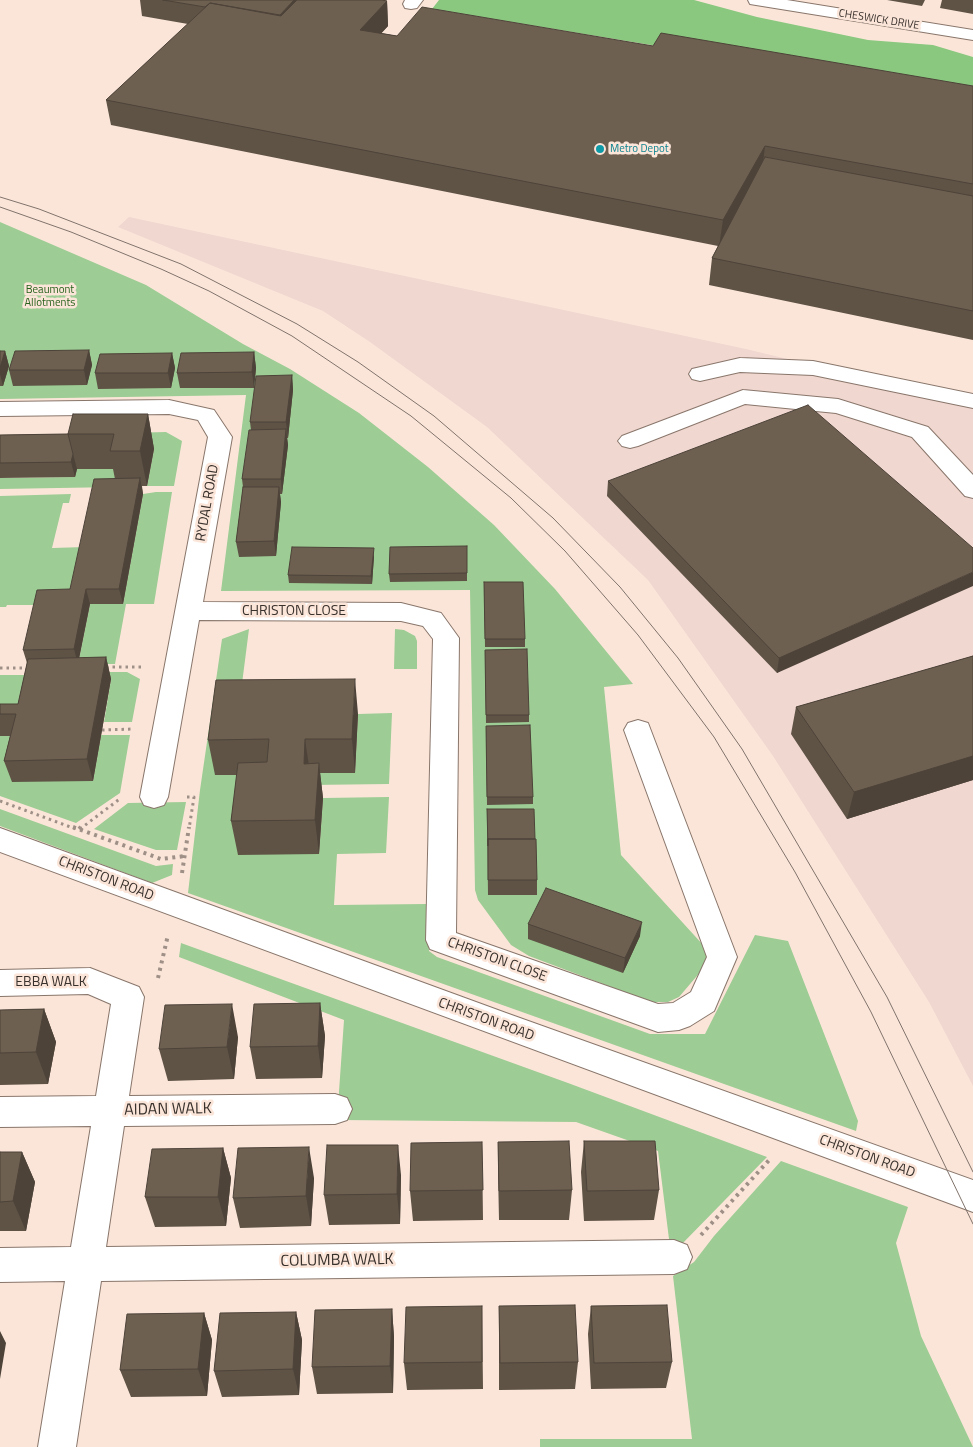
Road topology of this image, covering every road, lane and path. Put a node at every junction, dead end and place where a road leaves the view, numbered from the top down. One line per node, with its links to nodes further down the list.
1 (756, 0): 2 (street, CHESWICK DRIVE)
2 (973, 35)
3 (973, 400): 4 (street)
4 (725, 403): 6 (street); 7 (street)
5 (0, 410): 8 (street, RYDAL ROAD)
6 (630, 441)
7 (973, 490)
8 (188, 611): 9 (street, RYDAL ROAD); 13 (street, CHRISTON CLOSE)
9 (179, 660): 10 (path); 14 (street, RYDAL ROAD)
10 (99, 667)
11 (0, 668): 12 (path)
12 (30, 668)
13 (638, 730)
14 (154, 797): 16 (path); 18 (path)
15 (0, 801): 16 (path)
16 (79, 829): 18 (path)
17 (0, 840): 19 (street, CHRISTON ROAD)
18 (185, 856): 19 (path)
19 (176, 905): 21 (path); 25 (street, CHRISTON ROAD)
20 (0, 983): 21 (street, EBBA WALK)
21 (128, 997): 23 (street)
22 (335, 1109): 23 (street, AIDAN WALK)
23 (110, 1111): 24 (street, AIDAN WALK); 28 (street)
24 (0, 1112)
25 (795, 1132): 26 (street, CHRISTON ROAD); 27 (path)
26 (973, 1196)
27 (674, 1257): 28 (street, COLUMBA WALK)
28 (86, 1264): 29 (street, COLUMBA WALK); 30 (street)
29 (0, 1265)
30 (57, 1447)

